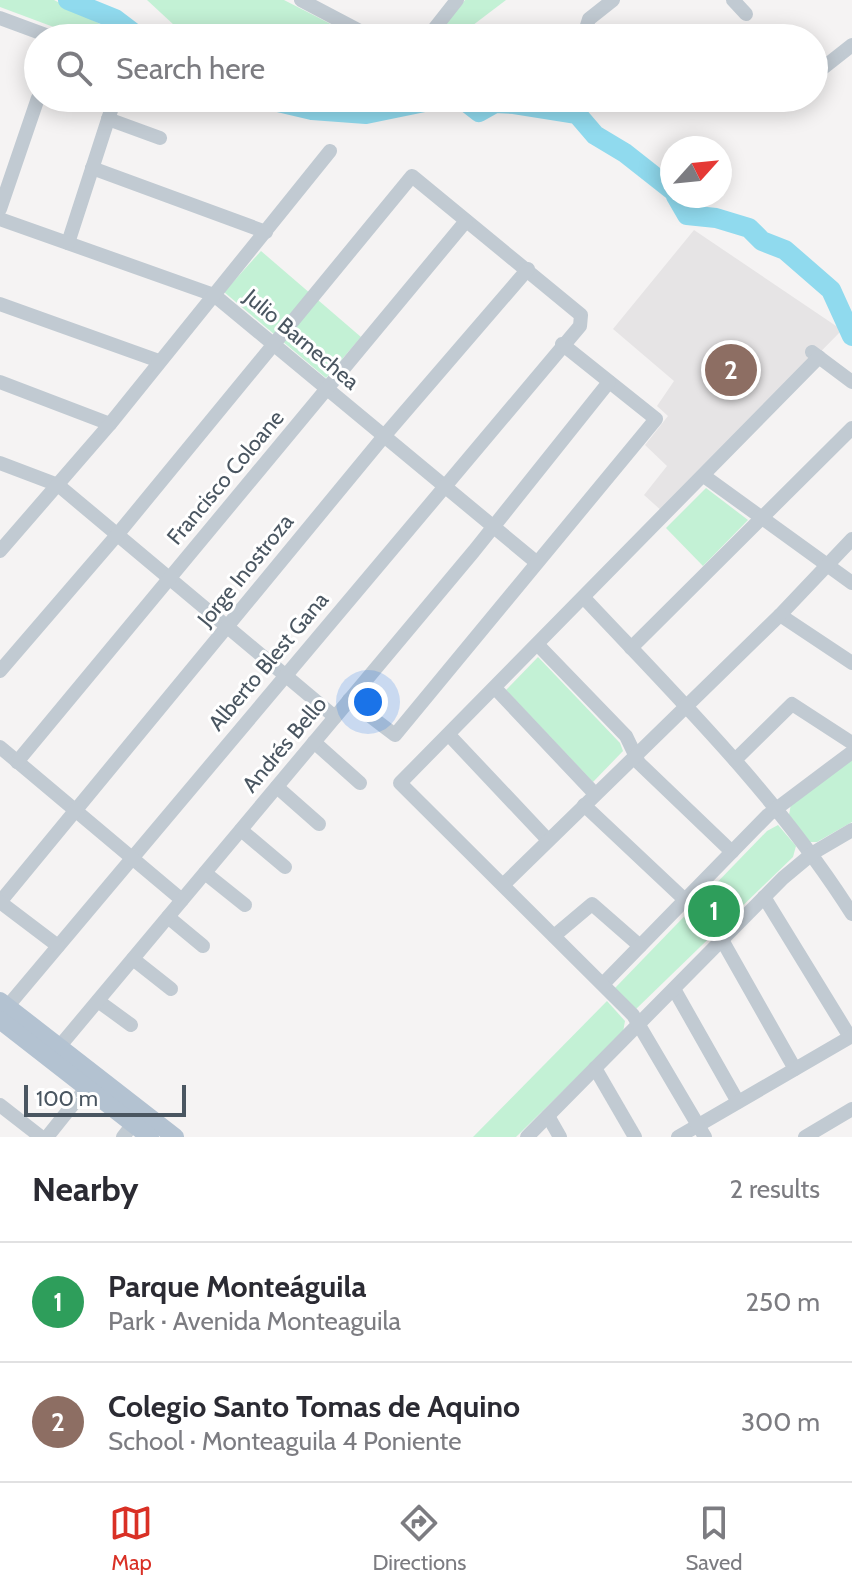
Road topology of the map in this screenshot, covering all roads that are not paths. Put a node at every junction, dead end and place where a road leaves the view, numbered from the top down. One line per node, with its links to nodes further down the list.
1 (301, 0): 7 (street)
2 (457, 0): 8 (street)
3 (613, 0): 9 (street)
4 (733, 0): 5 (street)
5 (746, 14)
6 (0, 18): 10 (street)
7 (346, 24)
8 (438, 24)
9 (587, 24)
10 (24, 27)
11 (852, 45): 12 (street)
12 (828, 64)
13 (33, 112): 19 (street)
14 (110, 112): 15 (street)
15 (108, 119): 16 (street); 18 (street)
16 (160, 138)
17 (330, 151): 22 (street)
18 (92, 168): 22 (street); 23 (street)
19 (0, 209)
20 (0, 219): 23 (street, Julio Barnechea)
21 (466, 221): 24 (street); 27 (street); 33 (street, Francisco Coloane)
22 (266, 232): 25 (street)
23 (68, 243): 25 (street, Julio Barnechea)
24 (528, 269): 28 (street, Alberto Blest Gana); 36 (street, Jorge Inostroza)
25 (214, 295): 27 (street, Julio Barnechea); 29 (street)
26 (0, 304): 29 (street)
27 (273, 342): 33 (street, Julio Barnechea); 43 (street)
28 (562, 344): 31 (street); 40 (street, Alberto Blest Gana)
29 (159, 361): 34 (street)
30 (0, 382): 34 (street)
31 (609, 382): 42 (street, Andrés Bello); 46 (street)
32 (852, 382): 38 (street)
33 (327, 388): 36 (street, Julio Barnechea); 48 (street, Francisco Coloane)
34 (110, 424): 39 (street)
35 (852, 428): 41 (street)
36 (385, 435): 40 (street, Julio Barnechea); 52 (street, Jorge Inostroza)
37 (0, 463): 39 (street)
38 (704, 476): 41 (street); 50 (street)
39 (58, 485): 43 (street); 45 (street)
40 (444, 485): 42 (street, Julio Barnechea); 57 (street, Alberto Blest Gana)
41 (762, 518): 47 (street); 54 (street)
42 (491, 527): 46 (street, Julio Barnechea); 59 (street, Andrés Bello)
43 (117, 535): 48 (street); 56 (street)
44 (852, 539): 47 (street)
45 (1, 548)
46 (536, 562): 59 (street)
47 (826, 565): 49 (street); 51 (street)
48 (168, 580): 52 (street); 69 (street, Francisco Coloane)
49 (852, 583)
50 (585, 599): 53 (street); 54 (street)
51 (780, 615): 55 (street); 60 (street)
52 (227, 627): 57 (street); 74 (street, Jorge Inostroza)
53 (538, 645): 58 (street); 67 (street)
54 (631, 648): 60 (street)
55 (852, 663)
56 (0, 671)
57 (286, 674): 61 (street); 81 (street, Alberto Blest Gana)
58 (495, 688): 62 (street); 72 (street)
59 (349, 700): 61 (street, Andrés Bello)
60 (685, 706): 67 (street); 68 (street)
61 (335, 717): 63 (street, Andrés Bello)
62 (449, 735): 78 (street); 84 (street)
63 (314, 742): 70 (street); 71 (street, Andrés Bello)
64 (852, 743): 68 (street)
65 (0, 747): 69 (street)
66 (852, 752): 73 (street)
67 (634, 755): 72 (street); 79 (street)
68 (735, 760): 73 (street)
69 (17, 762): 74 (street)
70 (360, 783)
71 (277, 787): 75 (street); 76 (street, Andrés Bello)
72 (590, 800): 78 (street); 87 (street)
73 (778, 808): 79 (street); 80 (street)
74 (75, 810): 81 (street); 88 (street, Jorge Inostroza)
75 (319, 824)
76 (241, 830): 82 (street); 83 (street, Andrés Bello)
77 (852, 830): 80 (street)
78 (548, 840): 84 (street)
79 (732, 852): 87 (street)
80 (813, 853): 85 (street); 90 (street)
81 (132, 858): 86 (street); 94 (street, Alberto Blest Gana)
82 (285, 867)
83 (205, 873): 86 (street, Andrés Bello); 89 (street)
84 (503, 885): 92 (street)
85 (764, 897): 93 (street); 105 (street)
86 (182, 900): 91 (street, Andrés Bello)
87 (685, 900): 96 (street)
88 (0, 902): 94 (street)
89 (245, 905)
90 (852, 914)
91 (168, 917): 95 (street); 97 (street, Andrés Bello)
92 (554, 936): 96 (street); 98 (street)
93 (722, 940): 100 (street); 108 (street)
94 (58, 946): 102 (street, Alberto Blest Gana)
95 (203, 946)
96 (640, 946): 98 (street)
97 (133, 959): 99 (street); 101 (street, Andrés Bello)
98 (603, 984): 103 (street)
99 (171, 989)
100 (674, 989): 103 (street); 110 (street)
101 (98, 1001): 104 (street); 106 (street, Andrés Bello)
102 (2, 1009): 106 (main road)
103 (639, 1023): 107 (street); 115 (street)
104 (131, 1025)
105 (851, 1037): 108 (street)
106 (55, 1053): 109 (main road)
107 (595, 1068): 113 (street); 122 (street)
108 (795, 1069): 110 (street)
109 (91, 1081): 114 (main road); 117 (street); 119 (main road)
110 (738, 1102): 115 (street)
111 (0, 1105): 116 (street)
112 (852, 1109): 124 (street)
113 (548, 1116): 120 (street); 121 (street)
114 (128, 1130): 118 (main road)
115 (701, 1131): 123 (street)
116 (41, 1137)
117 (47, 1137)
118 (150, 1137)
119 (175, 1137)
120 (527, 1137)
121 (560, 1137)
122 (635, 1137)
123 (678, 1137)
124 (805, 1137)

